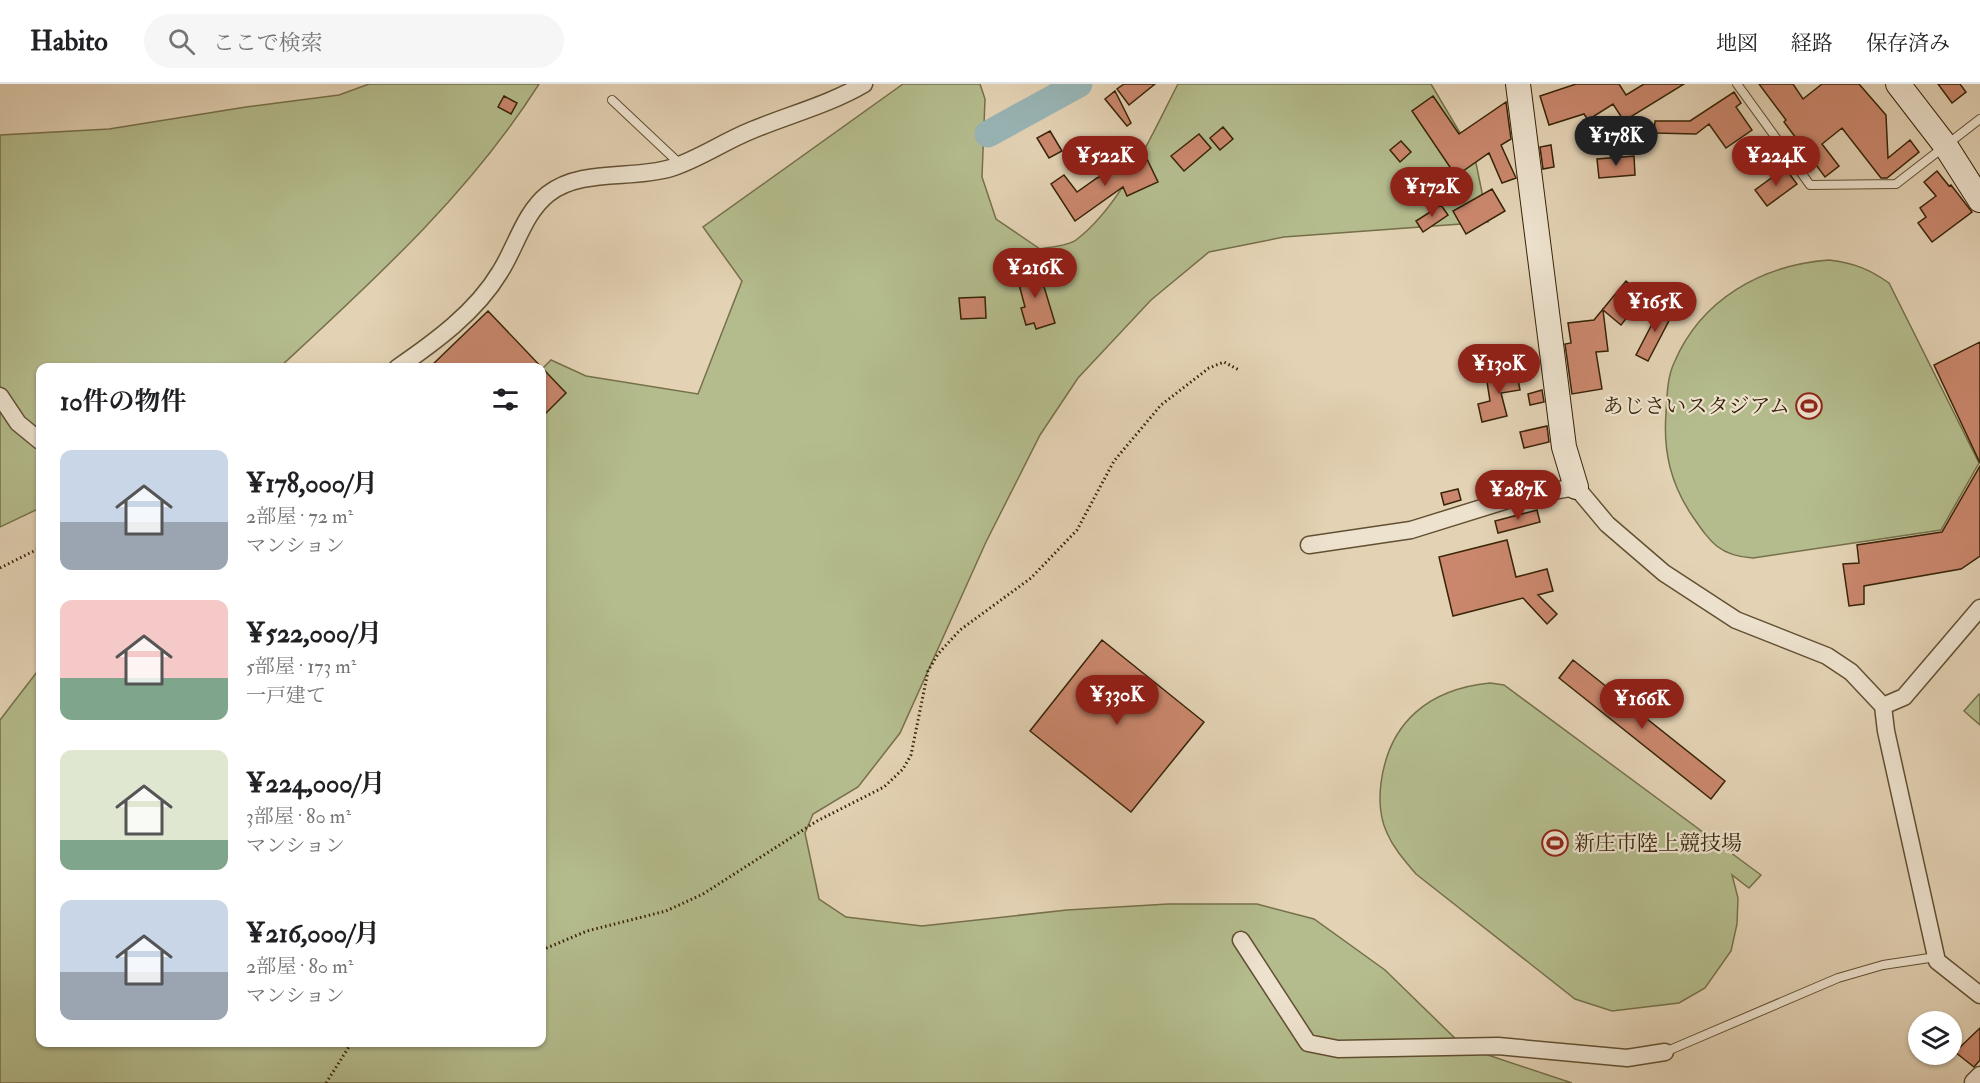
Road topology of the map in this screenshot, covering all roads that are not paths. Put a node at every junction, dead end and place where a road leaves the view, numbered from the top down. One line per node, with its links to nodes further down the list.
1 (864, 84): 8 (street)
2 (1518, 84): 13 (street)
3 (1737, 84): 7 (lane)
4 (1898, 84): 7 (street)
5 (612, 100): 8 (lane)
6 (1980, 119): 7 (lane)
7 (1945, 146): 9 (street)
8 (680, 164): 10 (street)
9 (1980, 200)
10 (404, 363)
11 (0, 396): 12 (street)
12 (36, 438)
13 (1576, 487): 14 (street); 16 (street)
14 (1309, 545)
15 (1980, 608): 16 (street)
16 (1883, 706): 18 (street)
17 (1241, 940): 20 (street)
18 (1936, 957): 19 (street); 20 (lane)
19 (1980, 995)
20 (1665, 1052)

